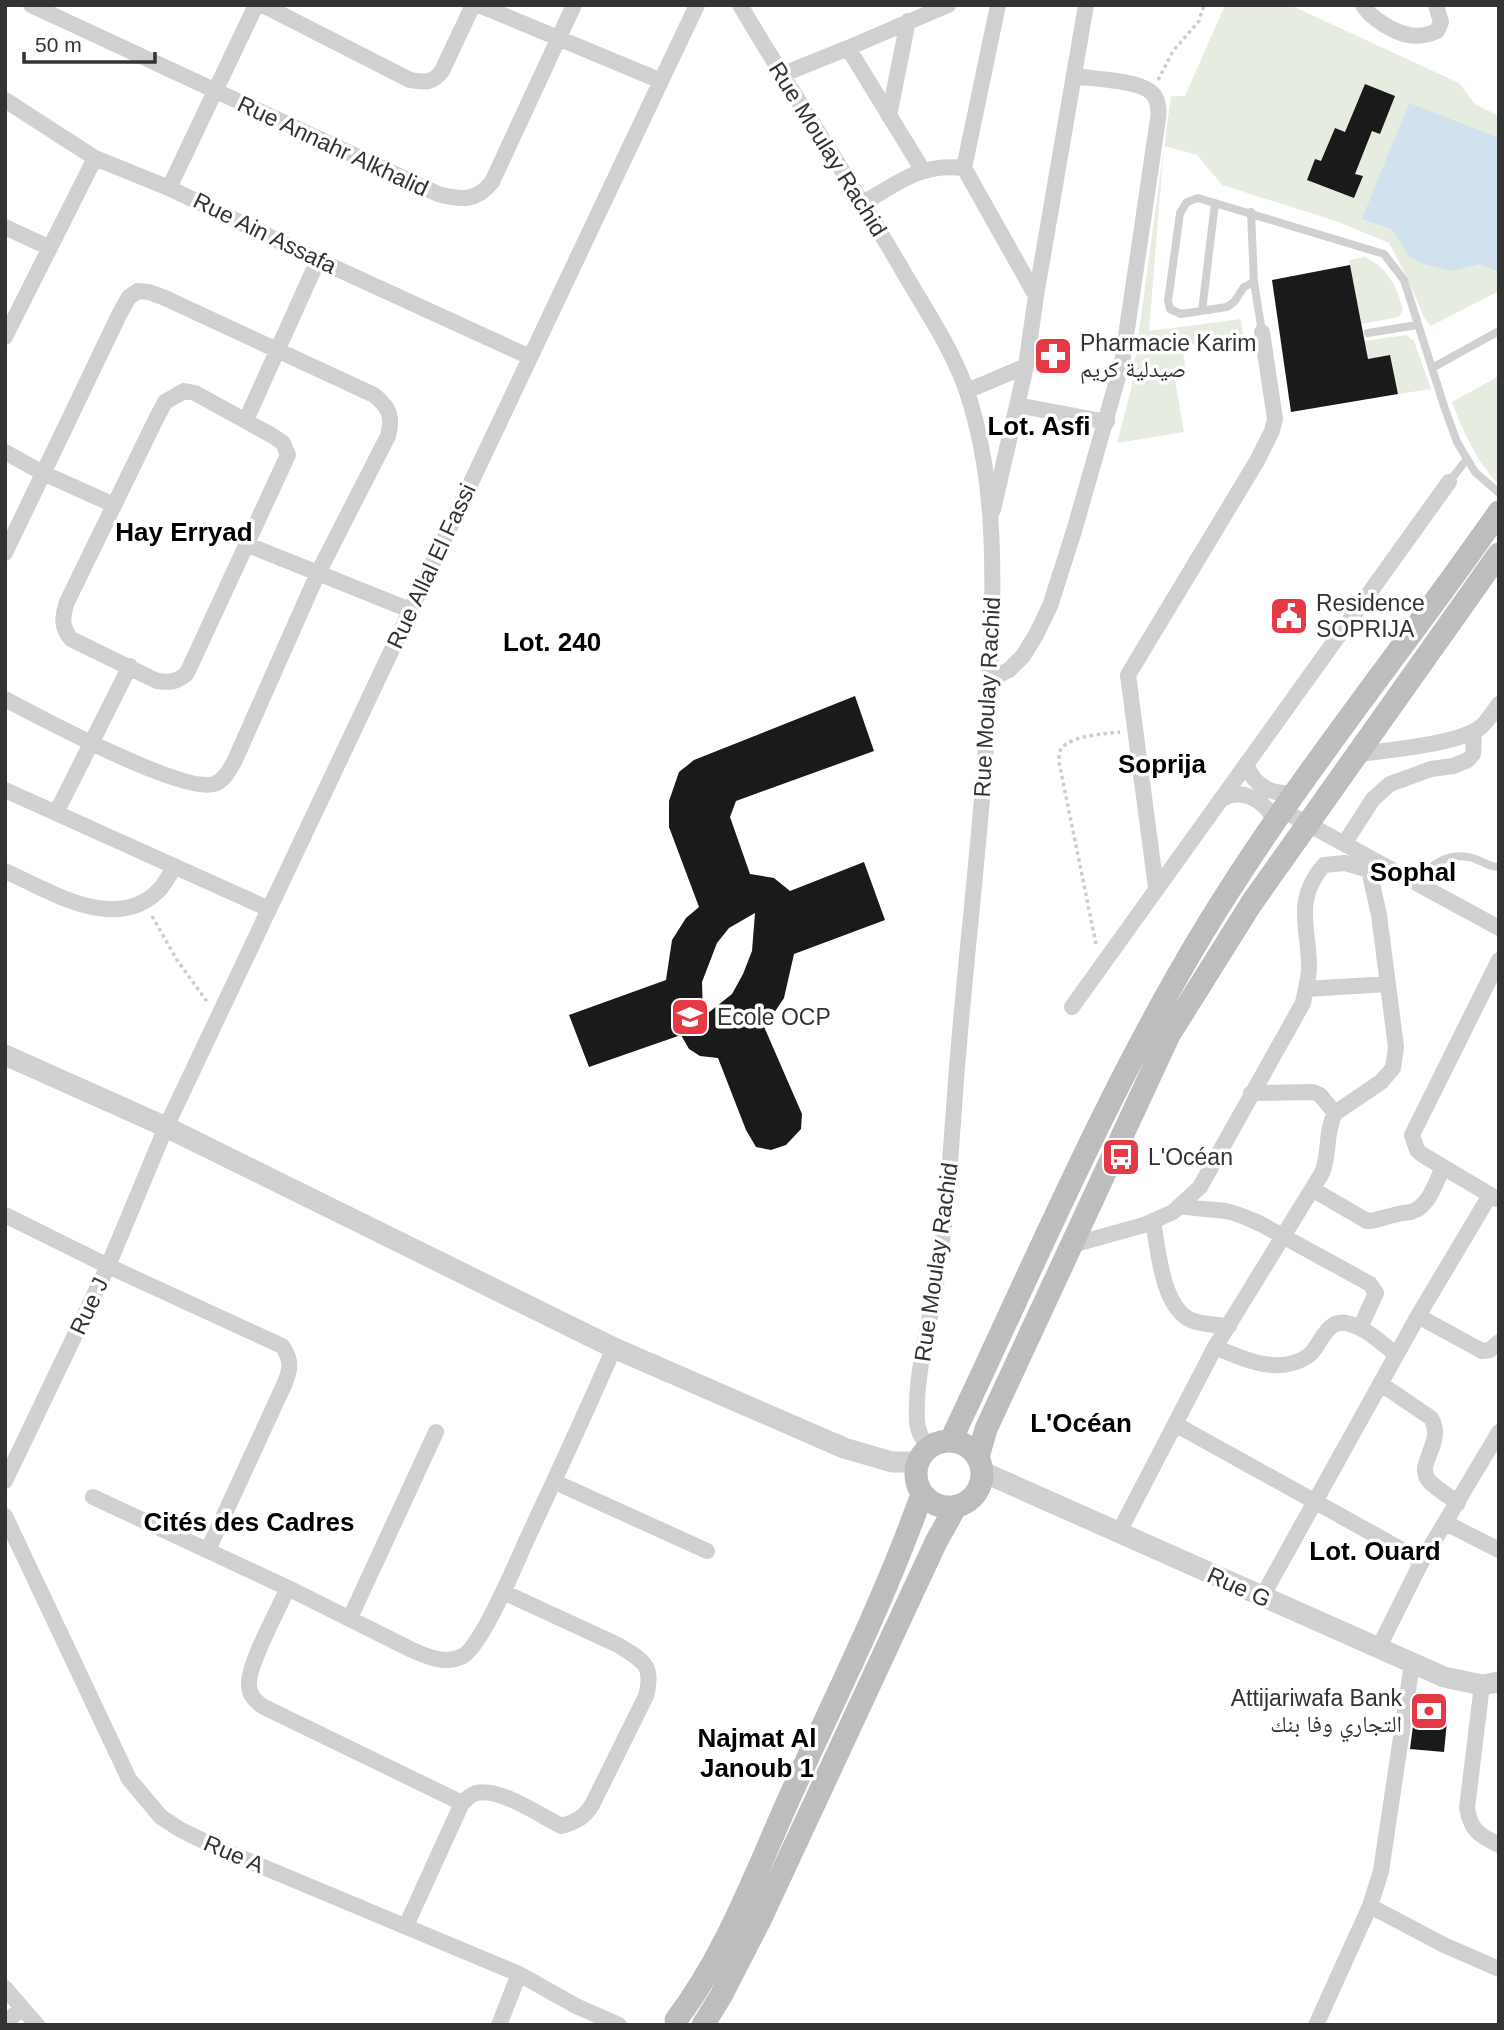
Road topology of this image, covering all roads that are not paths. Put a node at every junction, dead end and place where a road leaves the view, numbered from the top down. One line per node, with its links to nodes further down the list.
1 (31, 5): 20 (street, Rue Annahr Alkhalid)
2 (256, 5): 20 (street)
3 (263, 5): 4 (street)
4 (473, 5)
5 (479, 5): 15 (street)
6 (574, 5): 15 (street, Rue Annahr Alkhalid)
7 (697, 5): 19 (street, Rue Allal El Fassi)
8 (740, 5): 17 (street, Rue Moulay Rachid)
9 (948, 5): 14 (street)
10 (998, 5): 24 (street)
11 (1086, 5): 18 (street)
12 (1363, 5): 13 (street)
13 (1436, 5)
14 (908, 21): 16 (street); 22 (street)
15 (560, 39): 19 (street); 20 (street, Rue Annahr Alkhalid)
16 (848, 48): 17 (street); 22 (street)
17 (781, 75): 27 (street, Rue Moulay Rachid)
18 (1074, 76): 34 (street); 48 (street)
19 (661, 82): 42 (street, Rue Allal El Fassi)
20 (214, 90): 26 (street)
21 (5, 100): 23 (street, Rue Ain Assafa)
22 (889, 116): 25 (street)
23 (94, 158): 26 (street, Rue Ain Assafa); 31 (street)
24 (964, 168): 25 (street); 34 (street)
25 (922, 169): 27 (street)
26 (169, 188): 32 (street, Rue Ain Assafa)
27 (863, 203): 45 (street, Rue Moulay Rachid)
28 (1215, 203): 29 (lane); 35 (lane); 35 (lane)
29 (1251, 212): 33 (lane); 36 (lane)
30 (5, 227): 31 (street)
31 (50, 248): 40 (street)
32 (318, 260): 41 (street); 42 (street, Rue Ain Assafa)
33 (1254, 282): 35 (lane); 38 (lane)
34 (1036, 296): 43 (street)
35 (1202, 311)
36 (1418, 325): 39 (lane); 44 (lane)
37 (1499, 331): 44 (lane)
38 (1262, 332): 81 (street)
39 (1368, 333)
40 (5, 337)
41 (276, 351): 47 (street); 51 (street); 60 (street)
42 (530, 357): 61 (street, Rue Allal El Fassi)
43 (1026, 366): 45 (street); 46 (street)
44 (1432, 368): 50 (lane)
45 (967, 391): 56 (street, Rue Moulay Rachid)
46 (1017, 405): 48 (street); 56 (street)
47 (246, 420): 54 (street); 57 (street)
48 (1107, 422): 63 (street)
49 (5, 452): 51 (street)
50 (1467, 459): 52 (lane); 53 (lane)
51 (43, 473): 54 (street); 58 (street)
52 (1449, 482): 69 (street)
53 (1499, 493)
54 (114, 505): 62 (street)
55 (1499, 512): 72 (main road)
56 (991, 520): 63 (street, Rue Moulay Rachid)
57 (248, 545): 60 (street); 62 (street)
58 (5, 553)
59 (1499, 554): 68 (main road)
60 (318, 573): 61 (street); 67 (street)
61 (410, 610): 82 (street, Rue Allal El Fassi)
62 (130, 666): 67 (street)
63 (990, 679): 113 (street, Rue Moulay Rachid)
64 (5, 699): 67 (street)
65 (1499, 704): 66 (street)
66 (1474, 731): 68 (street); 75 (street)
67 (90, 743): 73 (street)
68 (1359, 754): 74 (main road)
69 (1246, 764): 71 (street); 72 (street)
70 (5, 790): 73 (street)
71 (1220, 800): 72 (street); 81 (street)
72 (1284, 808): 74 (street); 112 (main road)
73 (56, 813): 77 (street)
74 (1306, 824): 75 (street); 99 (main road)
75 (1343, 844): 76 (street)
76 (1367, 862): 80 (street); 85 (street); 86 (street)
77 (175, 866): 79 (street); 82 (street)
78 (1499, 866): 80 (lane)
79 (5, 871)
80 (1416, 883): 83 (street)
81 (1156, 888): 87 (street)
82 (269, 909): 91 (street, Rue Allal El Fassi)
83 (1499, 928)
84 (1499, 960): 92 (street)
85 (1388, 984): 86 (street); 90 (street)
86 (1306, 989): 89 (street)
87 (1072, 1007)
88 (5, 1055): 91 (street)
89 (1251, 1093): 90 (street); 95 (street)
90 (1335, 1113): 93 (street)
91 (166, 1128): 100 (street, Rue J); 106 (street)
92 (1443, 1167): 93 (street); 94 (street)
93 (1312, 1189): 98 (street)
94 (1494, 1197): 101 (street)
95 (1179, 1206): 97 (street); 98 (street)
96 (5, 1216): 100 (street)
97 (1153, 1221): 99 (street); 102 (street)
98 (1282, 1237): 102 (street); 103 (street)
99 (1072, 1245): 114 (main road)
100 (108, 1266): 115 (street, Rue J); 125 (street)
101 (1418, 1316): 104 (street); 107 (street)
102 (1229, 1326): 105 (street)
103 (1360, 1328): 105 (street); 107 (street)
104 (1499, 1342)
105 (1215, 1347): 109 (street)
106 (614, 1348): 113 (street); 116 (street)
107 (1396, 1354): 108 (street)
108 (1381, 1384): 119 (street); 120 (street)
109 (1175, 1424): 119 (street); 124 (street)
110 (436, 1432): 132 (street)
111 (1499, 1432): 120 (street)
112 (951, 1440): 113 (main road); 114 (main road)
113 (923, 1454): 117 (main road)
114 (980, 1464): 121 (main road); 124 (street, Rue G)
115 (5, 1481)
116 (555, 1482): 127 (street); 130 (street)
117 (922, 1494): 121 (main road); 145 (main road)
118 (93, 1497): 125 (street)
119 (1317, 1501): 128 (street); 131 (street)
120 (1458, 1503): 123 (street)
121 (956, 1506): 149 (main road)
122 (5, 1516): 139 (street, Rue A)
123 (1446, 1523): 126 (street); 128 (street)
124 (1118, 1534): 131 (street, Rue G)
125 (208, 1550): 129 (street)
126 (1499, 1550)
127 (707, 1551)
128 (1422, 1561): 133 (street)
129 (288, 1588): 132 (street); 136 (street)
130 (503, 1592): 132 (street); 136 (street)
131 (1262, 1597): 133 (street, Rue G)
132 (349, 1618)
133 (1379, 1647): 134 (street, Rue G)
134 (1412, 1664): 135 (street, Rue G); 138 (street)
135 (1490, 1683): 137 (street)
136 (462, 1803): 139 (street)
137 (1499, 1845)
138 (1370, 1906): 140 (street); 150 (street)
139 (405, 1926): 141 (street, Rue A)
140 (1499, 1969)
141 (519, 1974): 147 (street); 148 (street, Rue A)
142 (5, 1988): 143 (street)
143 (22, 2008): 144 (street); 146 (street)
144 (5, 2023)
145 (676, 2023)
146 (37, 2025)
147 (499, 2025)
148 (619, 2025)
149 (703, 2025)
150 (1317, 2025)

